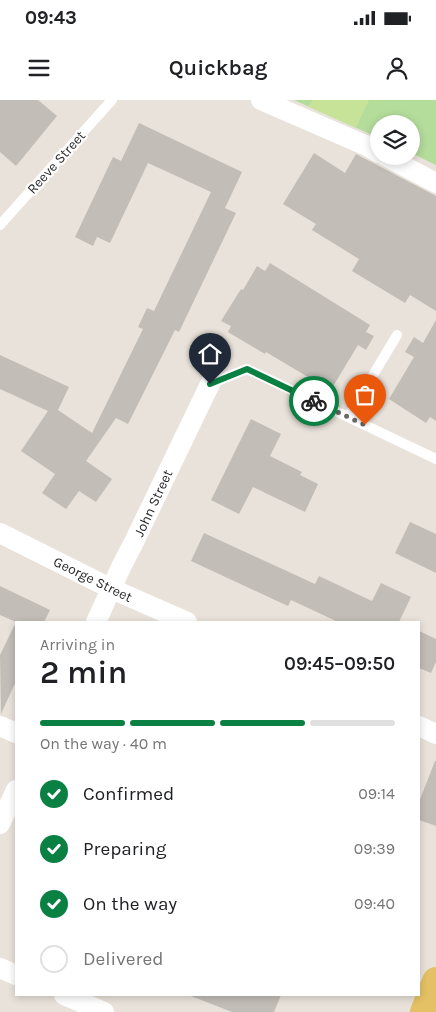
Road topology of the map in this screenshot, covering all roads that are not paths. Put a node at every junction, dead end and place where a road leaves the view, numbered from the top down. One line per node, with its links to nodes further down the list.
1 (112, 100): 6 (lane, Reeve Street)
2 (261, 100): 3 (street)
3 (370, 148)
4 (402, 165): 5 (street)
5 (436, 183)
6 (0, 225)
7 (397, 335): 9 (lane)
8 (210, 384): 9 (lane); 12 (street, John Street)
9 (348, 417): 10 (lane)
10 (436, 459)
11 (0, 533): 12 (street, George Street)
12 (112, 589): 13 (street, John Street); 14 (street, George Street)
13 (96, 621)
14 (185, 621)
15 (0, 726): 17 (street)
16 (420, 726): 18 (street)
17 (15, 733)
18 (436, 734)
19 (15, 792): 20 (street)
20 (0, 824)
21 (0, 968): 22 (street)
22 (15, 975)
23 (436, 981): 26 (main road)
24 (66, 996): 25 (street)
25 (104, 1012)
26 (424, 1012)

